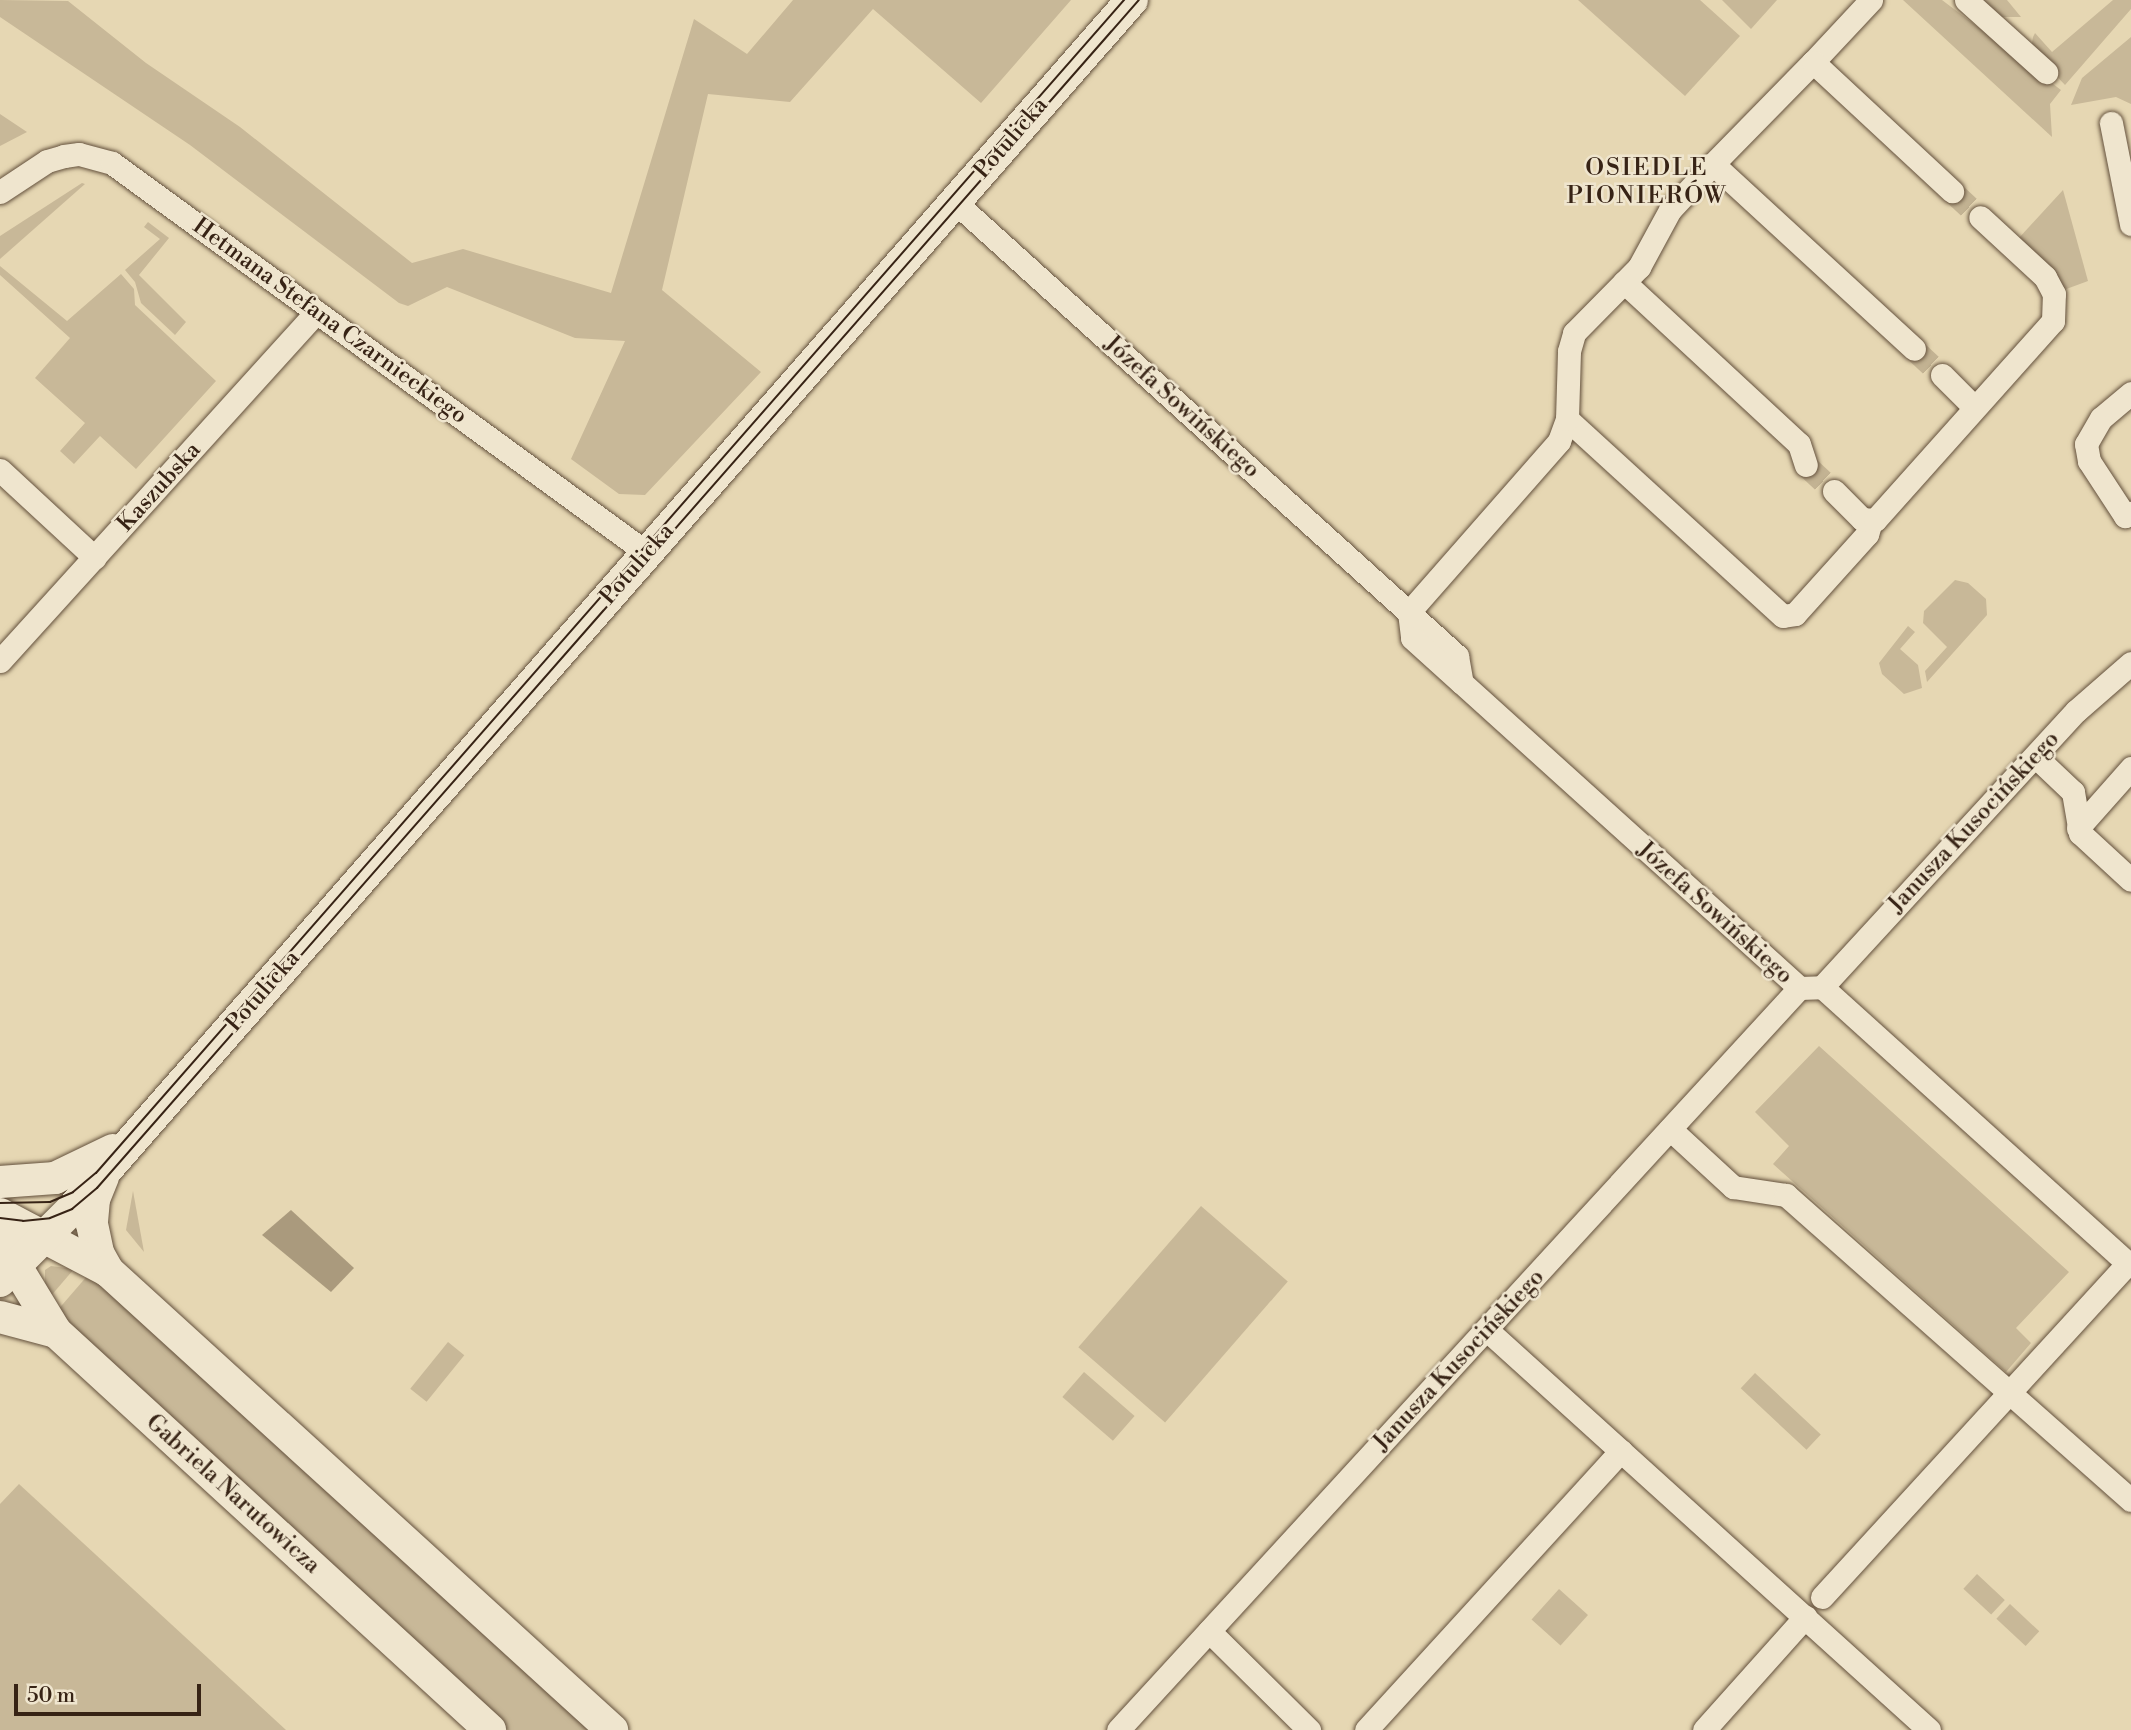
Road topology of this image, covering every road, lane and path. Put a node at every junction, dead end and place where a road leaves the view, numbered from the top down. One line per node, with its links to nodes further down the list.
1 (1132, 0): 10 (street, Potulicka)
2 (1871, 0): 4 (street)
3 (1966, 0): 5 (street)
4 (1813, 62): 7 (street); 8 (street)
5 (2046, 72)
6 (2110, 123): 12 (street)
7 (1713, 164): 13 (street); 15 (street)
8 (1952, 191)
9 (0, 192): 14 (street, Hetmana Stefana Czarnieckiego)
10 (956, 201): 25 (street, Potulicka); 27 (street, Józefa Sowińskiego)
11 (1980, 217): 18 (street)
12 (2131, 224)
13 (1624, 282): 19 (street); 20 (street)
14 (317, 312): 25 (street, Hetmana Stefana Czarnieckiego); 26 (street, Kaszubska)
15 (1914, 349)
16 (1942, 375): 18 (street)
17 (2131, 393): 23 (street)
18 (1973, 406): 24 (street)
19 (1567, 419): 24 (street); 27 (street)
20 (1806, 465)
21 (0, 470): 26 (street)
22 (1834, 491): 24 (street)
23 (2131, 513)
24 (1871, 522)
25 (647, 553): 36 (street, Potulicka)
26 (94, 558): 28 (street, Kaszubska)
27 (1409, 612): 35 (street, Józefa Sowińskiego)
28 (0, 661)
29 (2131, 663): 30 (street, Janusza Kusocińskiego)
30 (2036, 757): 32 (street); 34 (street, Janusza Kusocińskiego)
31 (2131, 768): 32 (street)
32 (2078, 828): 33 (street)
33 (2131, 880)
34 (1822, 987): 35 (street, Józefa Sowińskiego); 43 (street, Józefa Sowińskiego)
35 (1799, 988): 37 (street, Janusza Kusocińskiego)
36 (142, 1129): 38 (street, Potulicka); 39 (street, Potulicka)
37 (1670, 1129): 46 (street, Janusza Kusocińskiego); 48 (street)
38 (113, 1161): 41 (street, Potulicka); 44 (street)
39 (0, 1182)
40 (0, 1214): 41 (street)
41 (46, 1237): 42 (street, Potulicka); 44 (street)
42 (6, 1262): 47 (street, Gabriela Narutowicza)
43 (2130, 1265): 48 (street)
44 (108, 1271): 56 (street)
45 (0, 1317): 47 (street)
46 (1487, 1330): 49 (street); 53 (street, Janusza Kusocińskiego)
47 (56, 1332): 55 (street, Gabriela Narutowicza)
48 (2011, 1393): 50 (street); 51 (street)
49 (1621, 1451): 52 (street); 54 (street)
50 (2131, 1500)
51 (1822, 1597)
52 (1805, 1617): 59 (street); 60 (street)
53 (1209, 1631): 57 (street, Janusza Kusocińskiego); 58 (street)
54 (1373, 1723)
55 (490, 1730)
56 (611, 1730)
57 (1118, 1730)
58 (1309, 1730)
59 (1704, 1730)
60 (1929, 1730)

